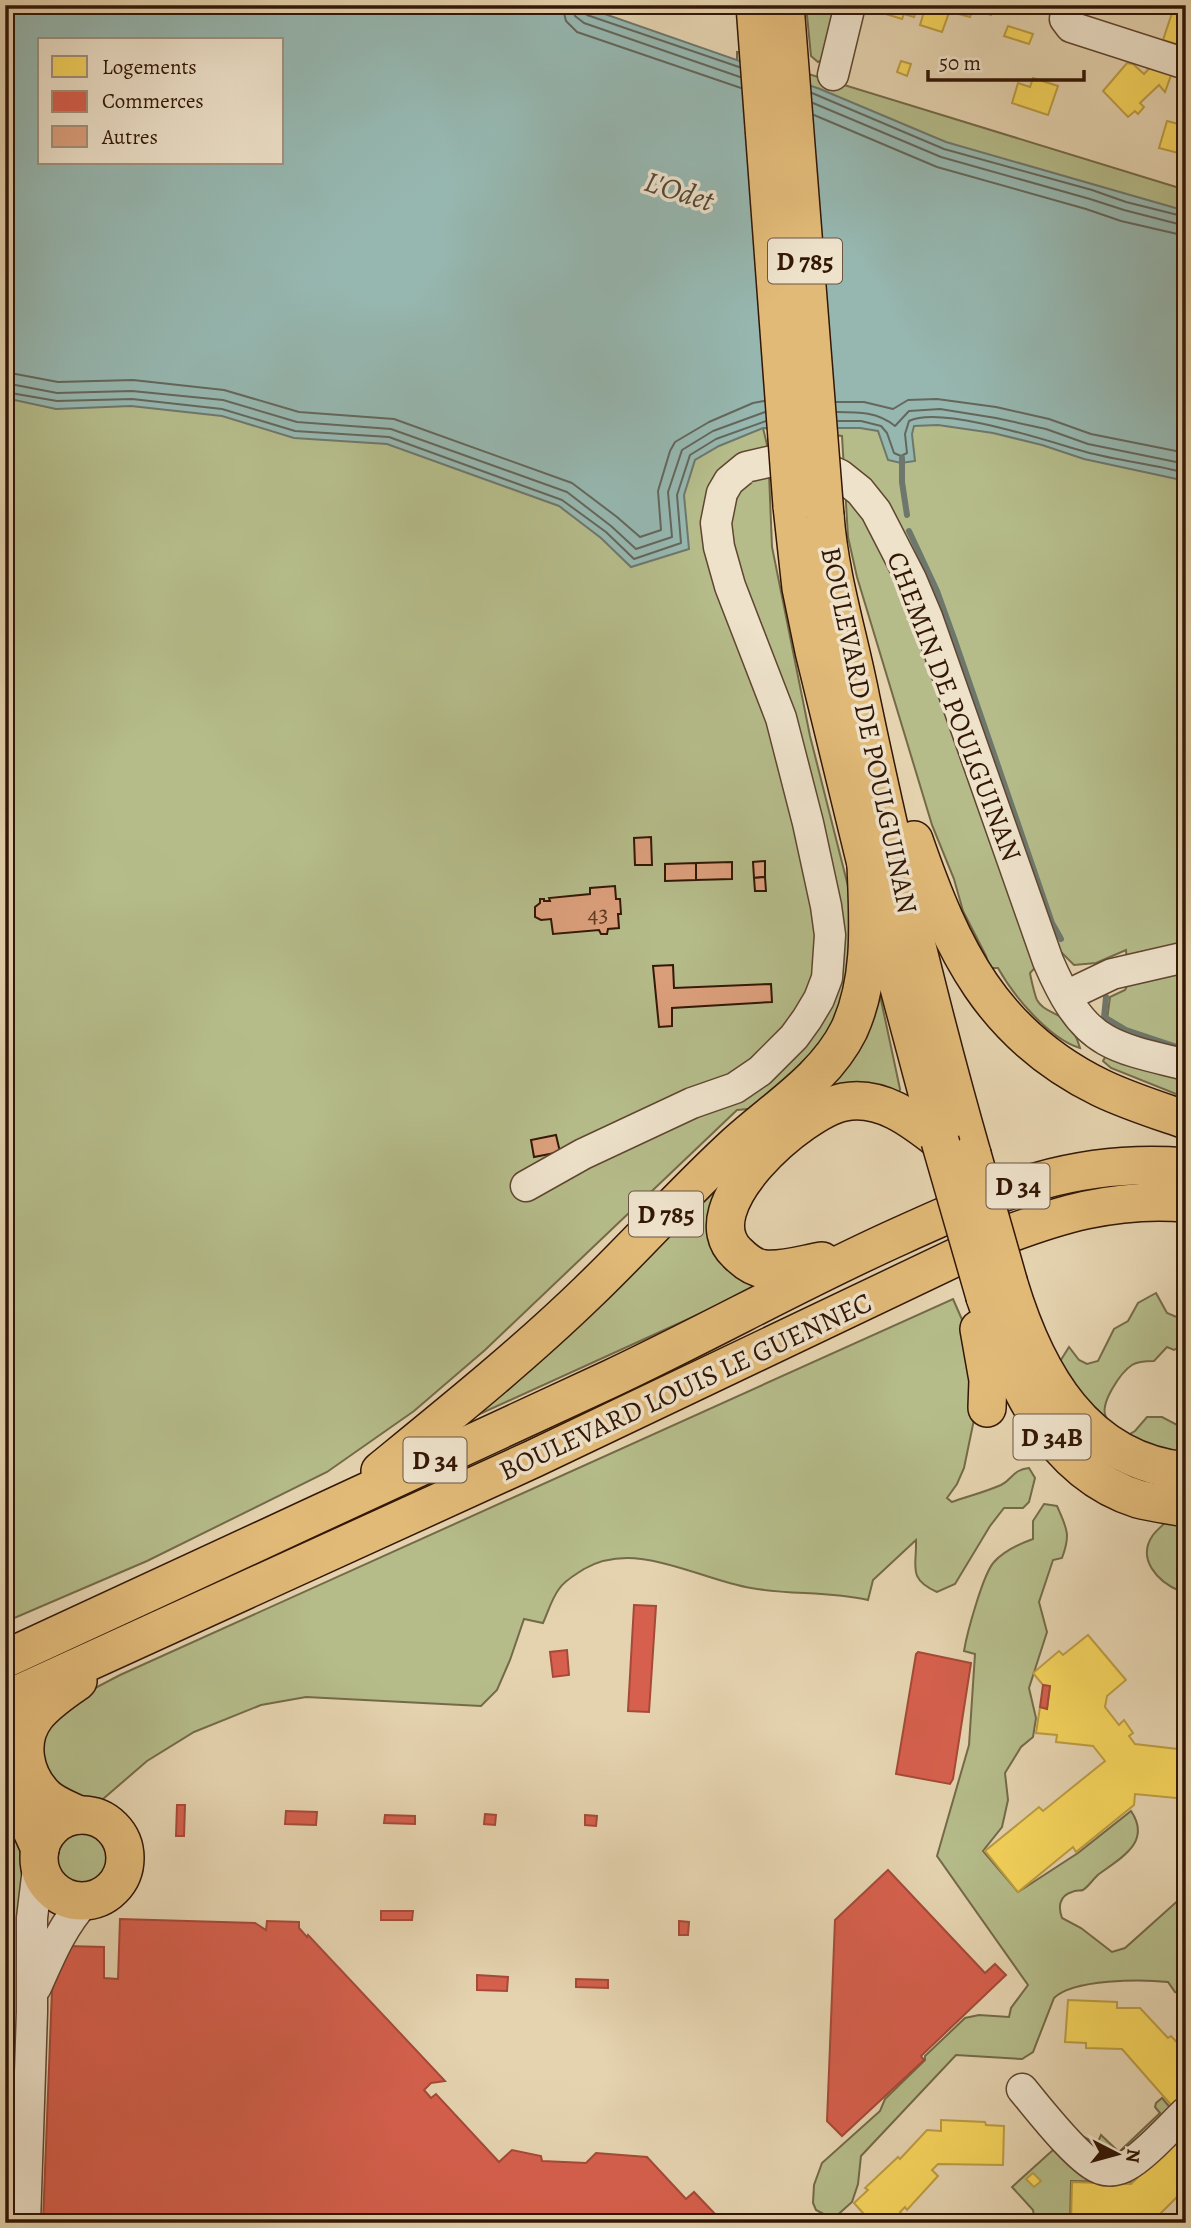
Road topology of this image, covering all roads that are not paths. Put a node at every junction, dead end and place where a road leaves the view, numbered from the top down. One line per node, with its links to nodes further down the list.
1 (755, 5): 7 (main road, BOULEVARD DE POULGUINAN / D 785, bridge)
2 (785, 5): 7 (main road, BOULEVARD DE POULGUINAN / D 785, bridge)
3 (850, 5): 6 (street)
4 (1068, 5): 5 (street)
5 (1186, 64)
6 (833, 75)
7 (809, 511): 8 (main road, BOULEVARD DE POULGUINAN / D 785); 9 (main road, BOULEVARD DE POULGUINAN / D 785)
8 (854, 664): 13 (main road); 14 (main road, BOULEVARD DE POULGUINAN / D 785)
9 (866, 864): 14 (main road, BOULEVARD DE POULGUINAN); 24 (main road, D 785)
10 (1186, 957): 11 (street)
11 (1066, 996): 12 (street, CHEMIN DE POULGUINAN); 16 (street, CHEMIN DE POULGUINAN)
12 (1186, 1065)
13 (1186, 1120)
14 (956, 1147): 19 (main road); 21 (main road, D 785, bridge); 21 (main road, bridge)
15 (1186, 1167): 19 (main road, BOULEVARD LOUIS LE GUENNEC / D 34)
16 (526, 1186)
17 (1186, 1203): 20 (main road, BOULEVARD LOUIS LE GUENNEC / D 34)
18 (1186, 1227): 20 (main road)
19 (861, 1253): 24 (main road, BOULEVARD LOUIS LE GUENNEC / D 34)
20 (910, 1278): 26 (main road, BOULEVARD LOUIS LE GUENNEC / D 34)
21 (989, 1294): 22 (main road); 23 (main road, D 785); 25 (main road, D 34B)
22 (987, 1408)
23 (1186, 1471)
24 (346, 1500): 27 (main road, BOULEVARD LOUIS LE GUENNEC / D 34)
25 (1186, 1508)
26 (133, 1641): 28 (main road, BOULEVARD LOUIS LE GUENNEC / D 34); 30 (main road)
27 (5, 1659)
28 (5, 1700)
29 (5, 1785): 31 (main road)
30 (79, 1815): 31 (main road); 32 (main road)
31 (40, 1855): 32 (main road); 33 (street)
32 (85, 1901): 33 (street)
33 (32, 1997): 36 (street)
34 (1022, 2090): 35 (street)
35 (1186, 2112)
36 (25, 2223)

